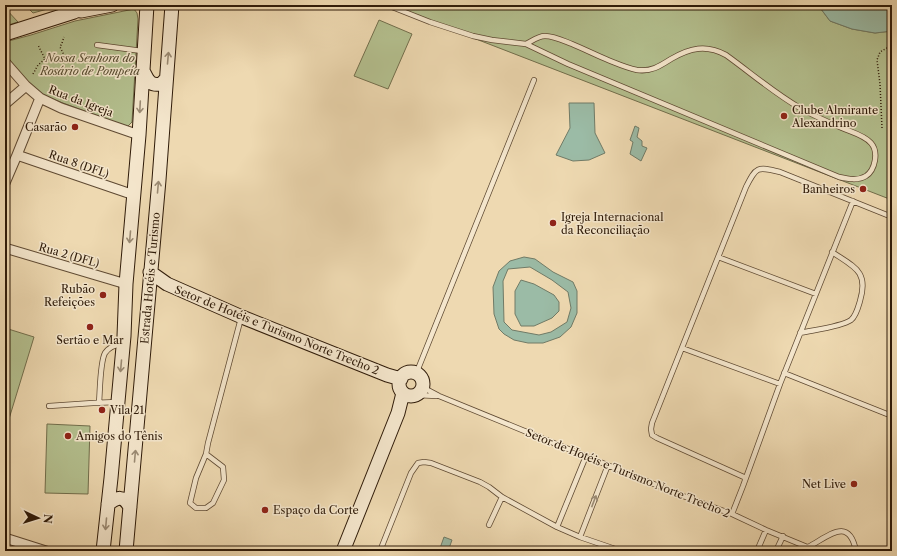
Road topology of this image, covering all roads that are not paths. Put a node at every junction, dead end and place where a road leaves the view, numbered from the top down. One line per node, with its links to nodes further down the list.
1 (90, 5): 6 (main road)
2 (112, 5): 6 (main road)
3 (172, 5): 13 (main road, Estrada Hotéis e Turismo, one-way to 3)
4 (387, 5): 8 (lane)
5 (143, 7): 10 (main road, Estrada Hotéis e Turismo)
6 (74, 12): 7 (main road)
7 (5, 34)
8 (526, 44): 8 (lane)
9 (97, 45): 10 (lane)
10 (144, 51): 12 (main road, Estrada Hotéis e Turismo)
11 (5, 62): 15 (street, Rua da Igreja)
12 (143, 71): 13 (main road); 18 (main road, Estrada Hotéis e Turismo, one-way to 18)
13 (166, 79): 27 (main road, Estrada Hotéis e Turismo, one-way to 13)
14 (534, 80): 38 (lane)
15 (26, 86): 16 (street, Rua da Igreja); 17 (street)
16 (40, 98): 18 (street, Rua da Igreja); 19 (street)
17 (5, 104)
18 (139, 135): 21 (main road, Estrada Hotéis e Turismo)
19 (17, 155): 20 (street); 21 (street, Rua 8 (DFL))
20 (5, 183)
21 (134, 195): 28 (main road, Estrada Hotéis e Turismo, one-way to 28)
22 (853, 201): 23 (lane); 25 (lane); 26 (lane)
23 (892, 217)
24 (5, 248): 28 (street, Rua 2 (DFL))
25 (832, 252): 31 (lane); 33 (lane)
26 (718, 257): 31 (lane); 36 (lane)
27 (150, 272): 29 (main road, Setor de Hotéis e Turismo Norte Trecho 2); 30 (main road, Estrada Hotéis e Turismo)
28 (126, 284): 35 (main road, Estrada Hotéis e Turismo)
29 (167, 284): 30 (main road, Setor de Hotéis e Turismo Norte Trecho 2); 32 (main road, Setor de Hotéis e Turismo Norte Trecho 2)
30 (149, 292): 34 (main road, Estrada Hotéis e Turismo)
31 (816, 294): 33 (lane)
32 (242, 317): 40 (main road, Setor de Hotéis e Turismo Norte Trecho 2); 46 (lane)
33 (800, 333): 37 (lane)
34 (145, 338): 35 (main road); 51 (main road, Estrada Hotéis e Turismo, one-way to 34)
35 (123, 340): 42 (main road, Estrada Hotéis e Turismo, one-way to 42); 43 (lane)
36 (682, 348): 39 (lane); 50 (lane)
37 (784, 373): 39 (lane); 45 (lane)
38 (416, 374): 40 (main road)
39 (780, 384): 50 (lane)
40 (409, 389): 41 (lane, Setor de Hotéis e Turismo Norte Trecho 2); 41 (lane, Setor de Hotéis e Turismo Norte Trecho 2); 66 (main road)
41 (439, 396): 47 (lane, Setor de Hotéis e Turismo Norte Trecho 2)
42 (117, 402): 43 (lane); 49 (main road, Estrada Hotéis e Turismo)
43 (99, 403): 44 (lane)
44 (49, 406)
45 (892, 416)
46 (206, 454): 46 (lane)
47 (586, 456): 48 (lane, Setor de Hotéis e Turismo Norte Trecho 2); 57 (lane)
48 (608, 465): 55 (lane, Setor de Hotéis e Turismo Norte Trecho 2); 60 (lane, one-way to 48)
49 (111, 478): 51 (main road); 53 (main road, Estrada Hotéis e Turismo)
50 (746, 478): 55 (lane)
51 (133, 480): 54 (main road, Estrada Hotéis e Turismo)
52 (502, 496): 56 (lane); 57 (lane); 67 (lane)
53 (108, 504): 54 (main road); 64 (main road, Estrada Hotéis e Turismo, one-way to 64)
54 (130, 507): 65 (main road, Estrada Hotéis e Turismo)
55 (732, 514): 58 (lane, Setor de Hotéis e Turismo Norte Trecho 2)
56 (489, 525)
57 (557, 527): 60 (lane)
58 (766, 530): 59 (lane, Setor de Hotéis e Turismo Norte Trecho 2); 69 (lane)
59 (782, 536): 62 (lane, Setor de Hotéis e Turismo Norte Trecho 2); 70 (lane)
60 (580, 537): 68 (lane)
61 (5, 538): 63 (street)
62 (808, 547): 71 (lane, Setor de Hotéis e Turismo Norte Trecho 2); 72 (lane)
63 (46, 551)
64 (103, 551)
65 (126, 551)
66 (343, 551)
67 (380, 551)
68 (621, 551)
69 (756, 551)
70 (776, 551)
71 (817, 551)
72 (856, 551)

